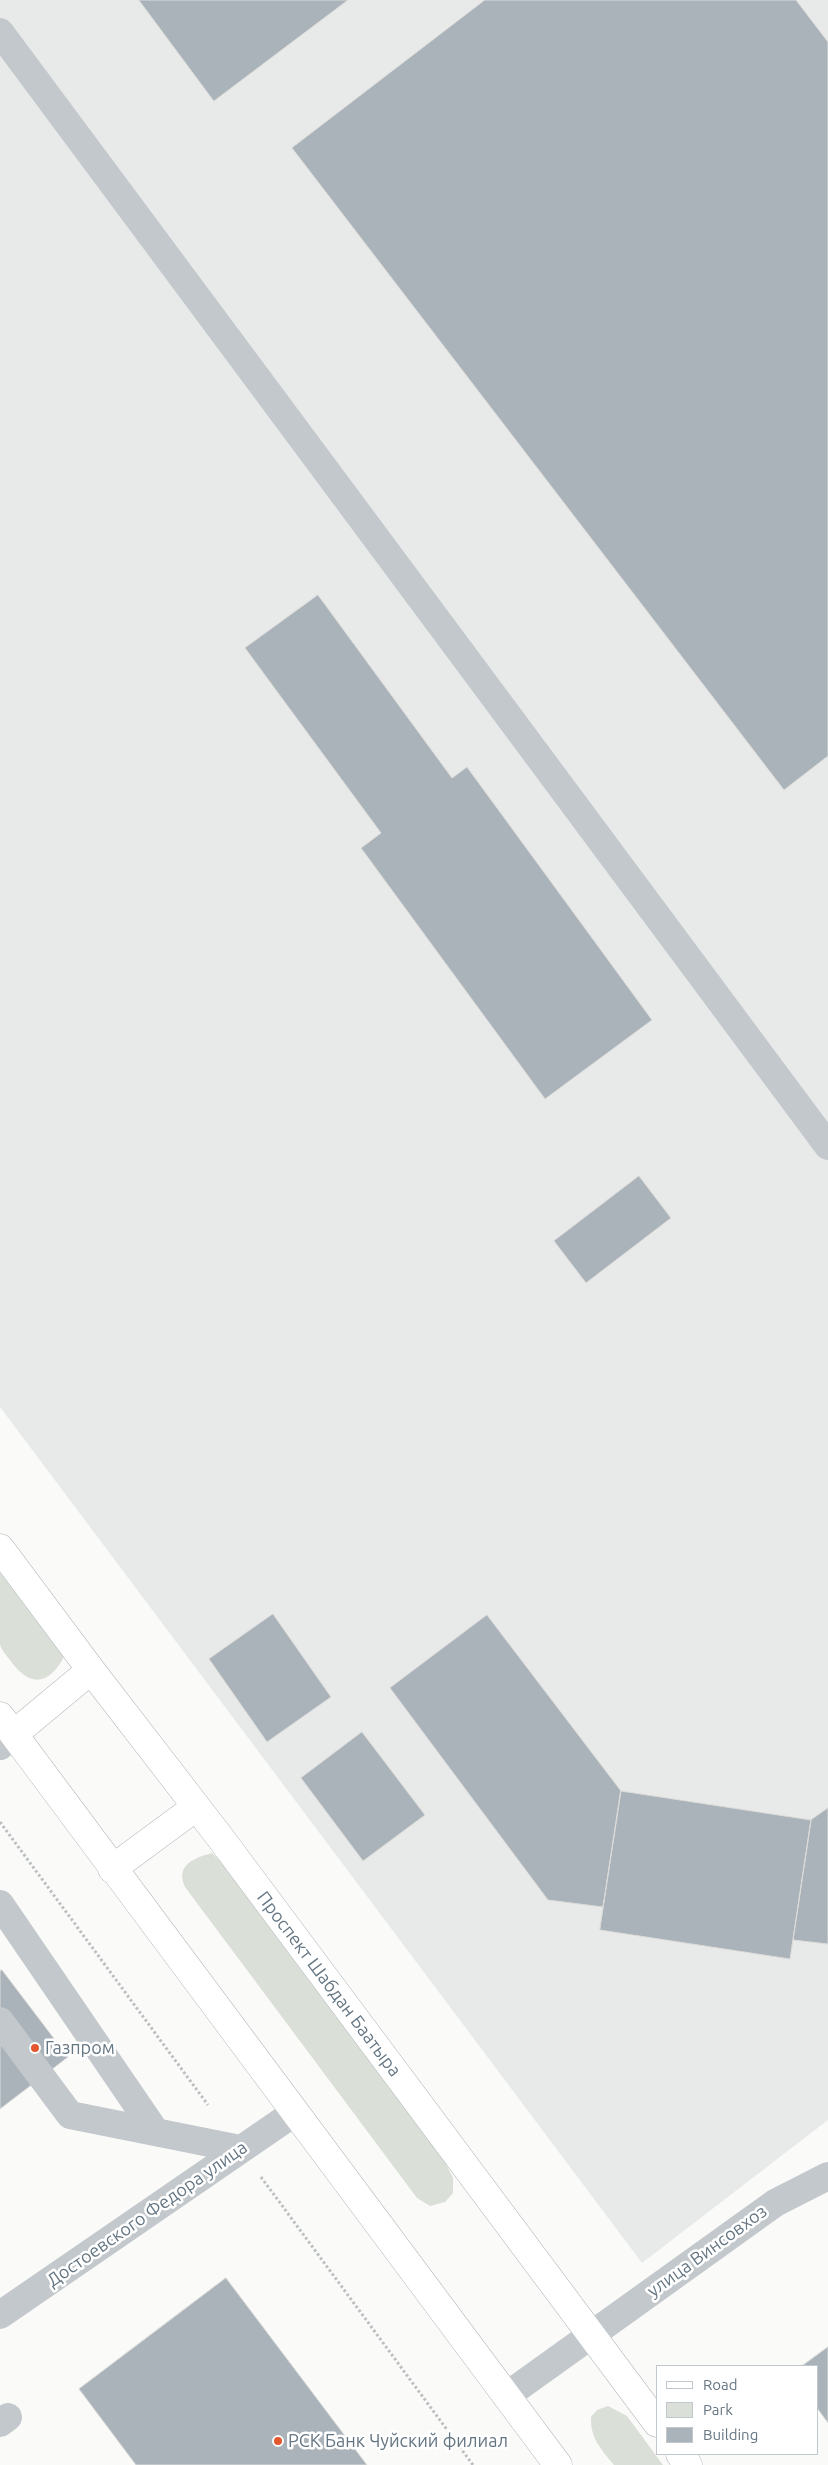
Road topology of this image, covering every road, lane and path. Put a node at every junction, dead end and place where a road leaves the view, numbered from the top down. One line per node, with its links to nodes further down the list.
1 (0, 32): 2 (street)
2 (828, 1146)
3 (0, 1548): 4 (main road, Проспект Шабдан Баатыра)
4 (91, 1670): 5 (main road); 6 (main road, Проспект Шабдан Баатыра)
5 (5, 1732): 7 (main road)
6 (196, 1807): 7 (main road); 15 (main road, Проспект Шабдан Баатыра)
7 (112, 1869): 10 (main road)
8 (0, 1904): 11 (street)
9 (0, 2021): 11 (street)
10 (294, 2113): 12 (street, Достоевского Федора улица); 16 (main road)
11 (154, 2131): 12 (street)
12 (240, 2149): 14 (street, Достоевского Федора улица)
13 (828, 2176): 15 (street, улица Винсовхоз)
14 (0, 2315)
15 (590, 2334): 16 (street, улица Винсовхоз); 17 (main road, Проспект Шабдан Баатыра)
16 (506, 2396): 18 (main road)
17 (656, 2422)
18 (558, 2465)

